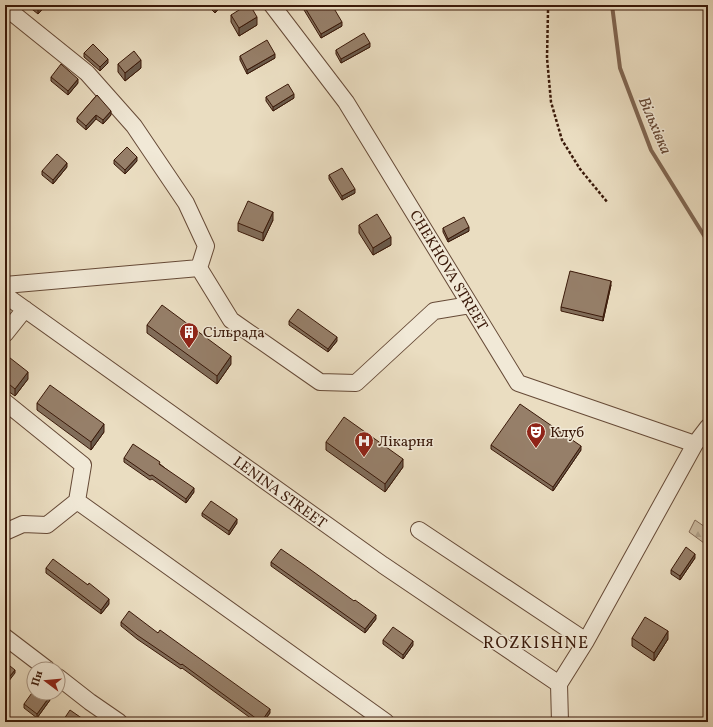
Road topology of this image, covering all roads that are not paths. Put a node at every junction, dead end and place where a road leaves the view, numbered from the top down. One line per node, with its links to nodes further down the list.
1 (272, 5): 6 (street, CHEKHOVA STREET)
2 (5, 7): 3 (street)
3 (199, 268): 4 (street); 6 (street)
4 (5, 285)
5 (5, 295): 7 (street, LENINA STREET)
6 (470, 305): 11 (street, CHEKHOVA STREET)
7 (25, 309): 8 (street); 19 (street, LENINA STREET)
8 (5, 334)
9 (5, 402): 12 (street)
10 (708, 427): 11 (street)
11 (695, 444): 16 (street)
12 (77, 501): 14 (street); 21 (street)
13 (419, 530): 16 (street)
14 (5, 532)
15 (5, 637): 17 (street)
16 (586, 641): 19 (street)
17 (36, 661)
18 (66, 683): 20 (street)
19 (559, 684): 22 (street)
20 (119, 722)
21 (386, 722)
22 (560, 722)

